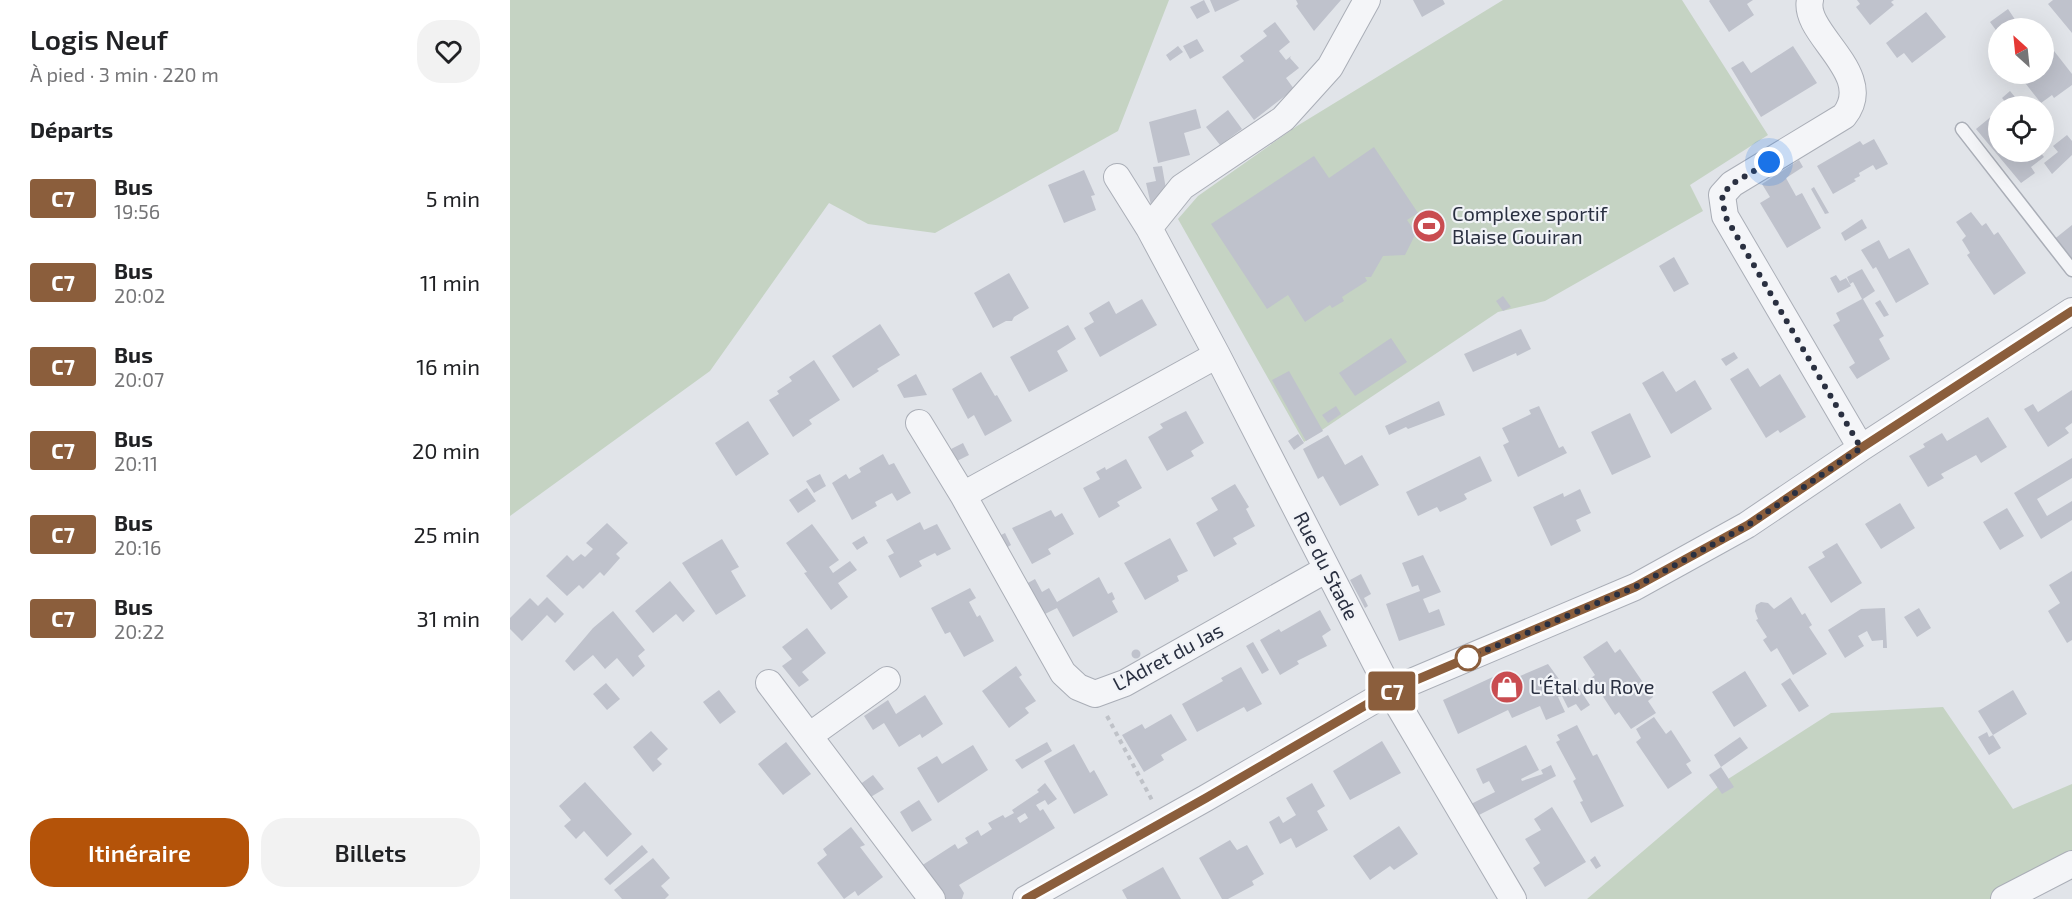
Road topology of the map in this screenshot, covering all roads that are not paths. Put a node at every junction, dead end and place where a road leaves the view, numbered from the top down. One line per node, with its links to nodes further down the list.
1 (1367, 0): 5 (street)
2 (1810, 0): 10 (street)
3 (1962, 129): 6 (lane)
4 (1117, 177): 5 (street, Rue du Stade)
5 (1149, 228): 8 (street, Rue du Stade)
6 (2072, 270)
7 (2072, 311): 10 (street)
8 (1217, 355): 11 (street); 12 (street, Rue du Stade)
9 (919, 423): 11 (street, L'Adret du Jas)
10 (1861, 448): 15 (street)
11 (963, 495): 12 (street, L'Adret du Jas)
12 (1327, 569): 15 (street, Rue du Stade)
13 (887, 680): 16 (street)
14 (769, 683): 16 (street)
15 (1390, 691): 19 (street); 20 (street, Rue du Stade)
16 (809, 736): 18 (street)
17 (2072, 864): 21 (street)
18 (932, 899)
19 (1026, 899)
20 (1513, 899)
21 (2004, 899)

